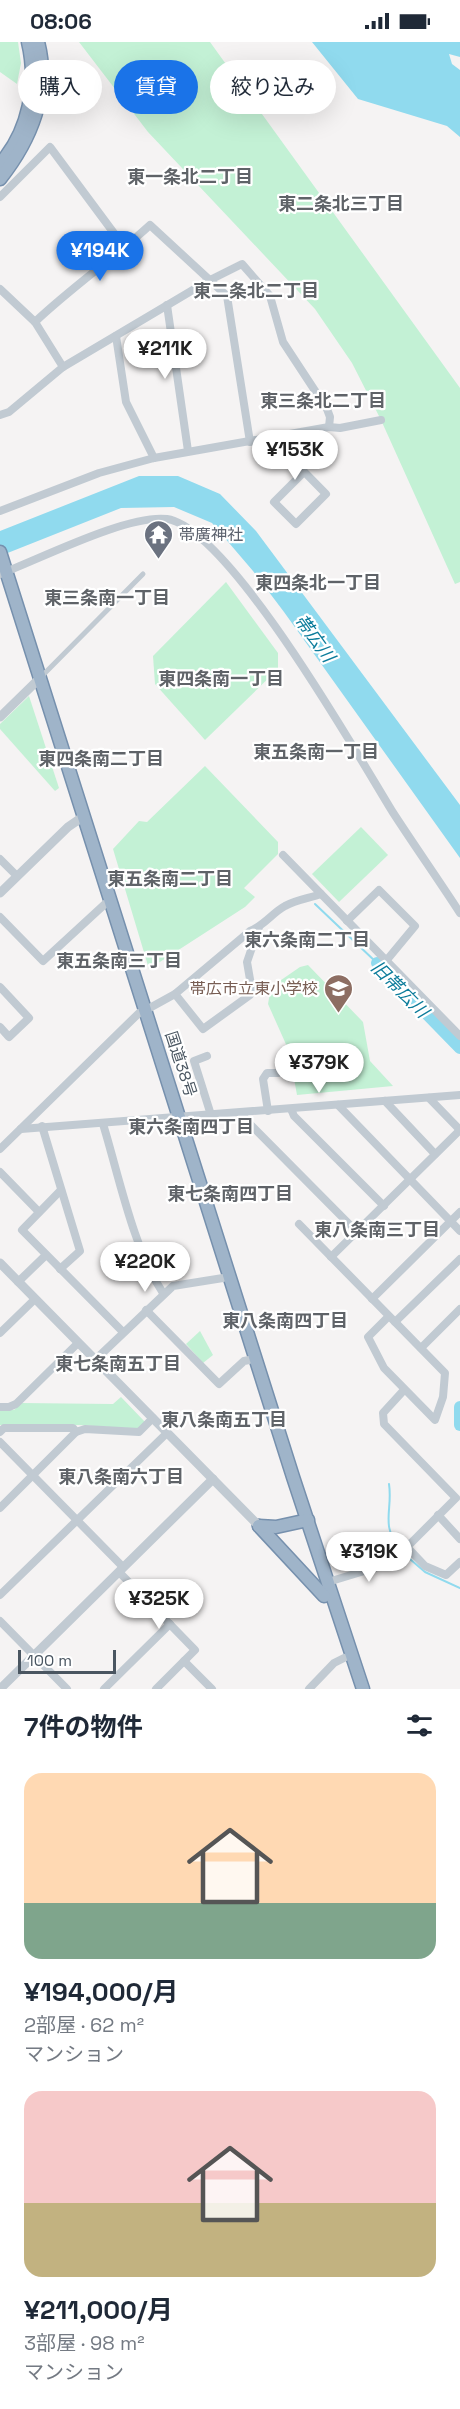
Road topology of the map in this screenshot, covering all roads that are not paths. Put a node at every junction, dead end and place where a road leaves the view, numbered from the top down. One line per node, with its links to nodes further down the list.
1 (28, 42): 3 (highway)
2 (38, 42): 4 (highway)
3 (0, 164)
4 (0, 178)
5 (0, 197): 6 (street)
6 (125, 248): 7 (street); 10 (street)
7 (208, 281): 9 (street); 15 (street); 17 (street)
8 (0, 289): 10 (street)
9 (167, 305): 11 (street); 18 (street)
10 (35, 322): 12 (street)
11 (116, 336): 12 (street); 19 (street)
12 (63, 367): 13 (street)
13 (0, 415)
14 (381, 420): 15 (street)
15 (329, 427): 16 (street)
16 (271, 438): 17 (street); 20 (street)
17 (250, 442): 18 (street)
18 (188, 451): 19 (street)
19 (154, 458): 21 (street)
20 (304, 472): 20 (street)
21 (0, 512)
22 (1, 554): 24 (highway, 国道38号)
23 (143, 574): 25 (street)
24 (3, 577): 25 (highway, 国道38号); 34 (street)
25 (38, 680): 26 (street); 27 (highway, 国道38号)
26 (0, 717)
27 (81, 817): 30 (street); 33 (highway, 国道38号); 41 (highway, 国道38号)
28 (283, 855): 32 (street)
29 (0, 859): 30 (street)
30 (17, 876): 31 (street)
31 (0, 893)
32 (321, 894): 36 (street); 37 (street)
33 (105, 904): 35 (street); 41 (highway, 国道38号)
34 (460, 913)
35 (0, 917)
36 (347, 921): 38 (street); 38 (street)
37 (259, 927): 40 (street); 40 (street)
38 (386, 961): 43 (street)
39 (0, 987): 42 (street)
40 (175, 994): 41 (street)
41 (143, 1012): 54 (highway, 国道38号); 57 (street)
42 (0, 1027)
43 (460, 1036)
44 (207, 1056): 53 (street)
45 (278, 1073): 51 (street)
46 (460, 1095): 47 (street)
47 (429, 1098): 48 (street); 58 (street)
48 (385, 1101): 49 (street); 60 (street)
49 (338, 1105): 50 (street); 62 (street)
50 (291, 1109): 51 (street); 64 (street)
51 (268, 1111): 52 (street)
52 (242, 1113): 53 (street); 70 (street)
53 (211, 1115): 54 (street)
54 (176, 1117): 55 (street); 76 (highway, 国道38号); 102 (highway, 国道38号)
55 (103, 1124): 56 (street); 78 (street)
56 (42, 1126): 57 (street); 63 (street)
57 (21, 1129): 59 (street)
58 (460, 1130): 60 (street)
59 (0, 1149)
60 (435, 1154): 62 (street)
61 (0, 1172): 65 (street)
62 (410, 1180): 64 (street); 67 (street)
63 (61, 1190): 65 (street); 75 (street)
64 (384, 1206): 70 (street)
65 (39, 1212): 71 (street)
66 (460, 1212): 67 (street)
67 (451, 1222): 69 (street); 80 (street)
68 (299, 1224): 72 (street)
69 (460, 1231)
70 (357, 1232): 72 (street)
71 (46, 1255): 75 (street); 77 (street)
72 (331, 1257): 80 (street)
73 (460, 1259): 83 (street)
74 (0, 1263): 77 (street)
75 (60, 1269): 84 (street)
76 (223, 1278): 78 (street); 89 (highway, 国道38号)
77 (18, 1282): 79 (street)
78 (163, 1293): 82 (street)
79 (35, 1299): 85 (street); 86 (street)
80 (372, 1299): 83 (street)
81 (460, 1309): 87 (street)
82 (146, 1310): 84 (street); 89 (street)
83 (392, 1319): 87 (street); 90 (street)
84 (123, 1332): 88 (street)
85 (0, 1333)
86 (78, 1343): 88 (street); 91 (street)
87 (421, 1348): 90 (street)
88 (95, 1360): 92 (street)
89 (249, 1360): 102 (highway, 国道38号)
90 (404, 1390): 100 (street)
91 (0, 1407)
92 (153, 1418): 94 (street); 95 (street)
93 (0, 1432): 94 (street)
94 (76, 1432): 97 (street)
95 (167, 1433): 98 (street); 101 (street)
96 (0, 1442): 97 (street)
97 (33, 1475): 99 (street); 101 (street)
98 (213, 1479): 103 (street); 107 (street)
99 (0, 1508)
100 (438, 1515): 104 (street); 105 (street)
101 (76, 1520): 107 (street); 109 (street)
102 (304, 1521): 103 (highway); 108 (highway, 国道38号); 110 (highway, 国道38号)
103 (260, 1526): 110 (highway)
104 (460, 1539)
105 (406, 1548): 106 (street); 108 (street)
106 (460, 1562)
107 (121, 1569): 112 (street); 113 (street)
108 (328, 1582): 123 (highway, 国道38号)
109 (0, 1595)
110 (324, 1596): 114 (highway, 国道38号)
111 (0, 1621): 113 (street)
112 (170, 1624): 115 (street); 118 (street)
113 (34, 1655): 116 (street); 117 (street)
114 (344, 1658): 121 (street); 122 (highway, 国道38号)
115 (184, 1661): 119 (street); 120 (street)
116 (0, 1689)
117 (67, 1689)
118 (104, 1689)
119 (156, 1689)
120 (212, 1689)
121 (309, 1689)
122 (354, 1689)
123 (363, 1689)

